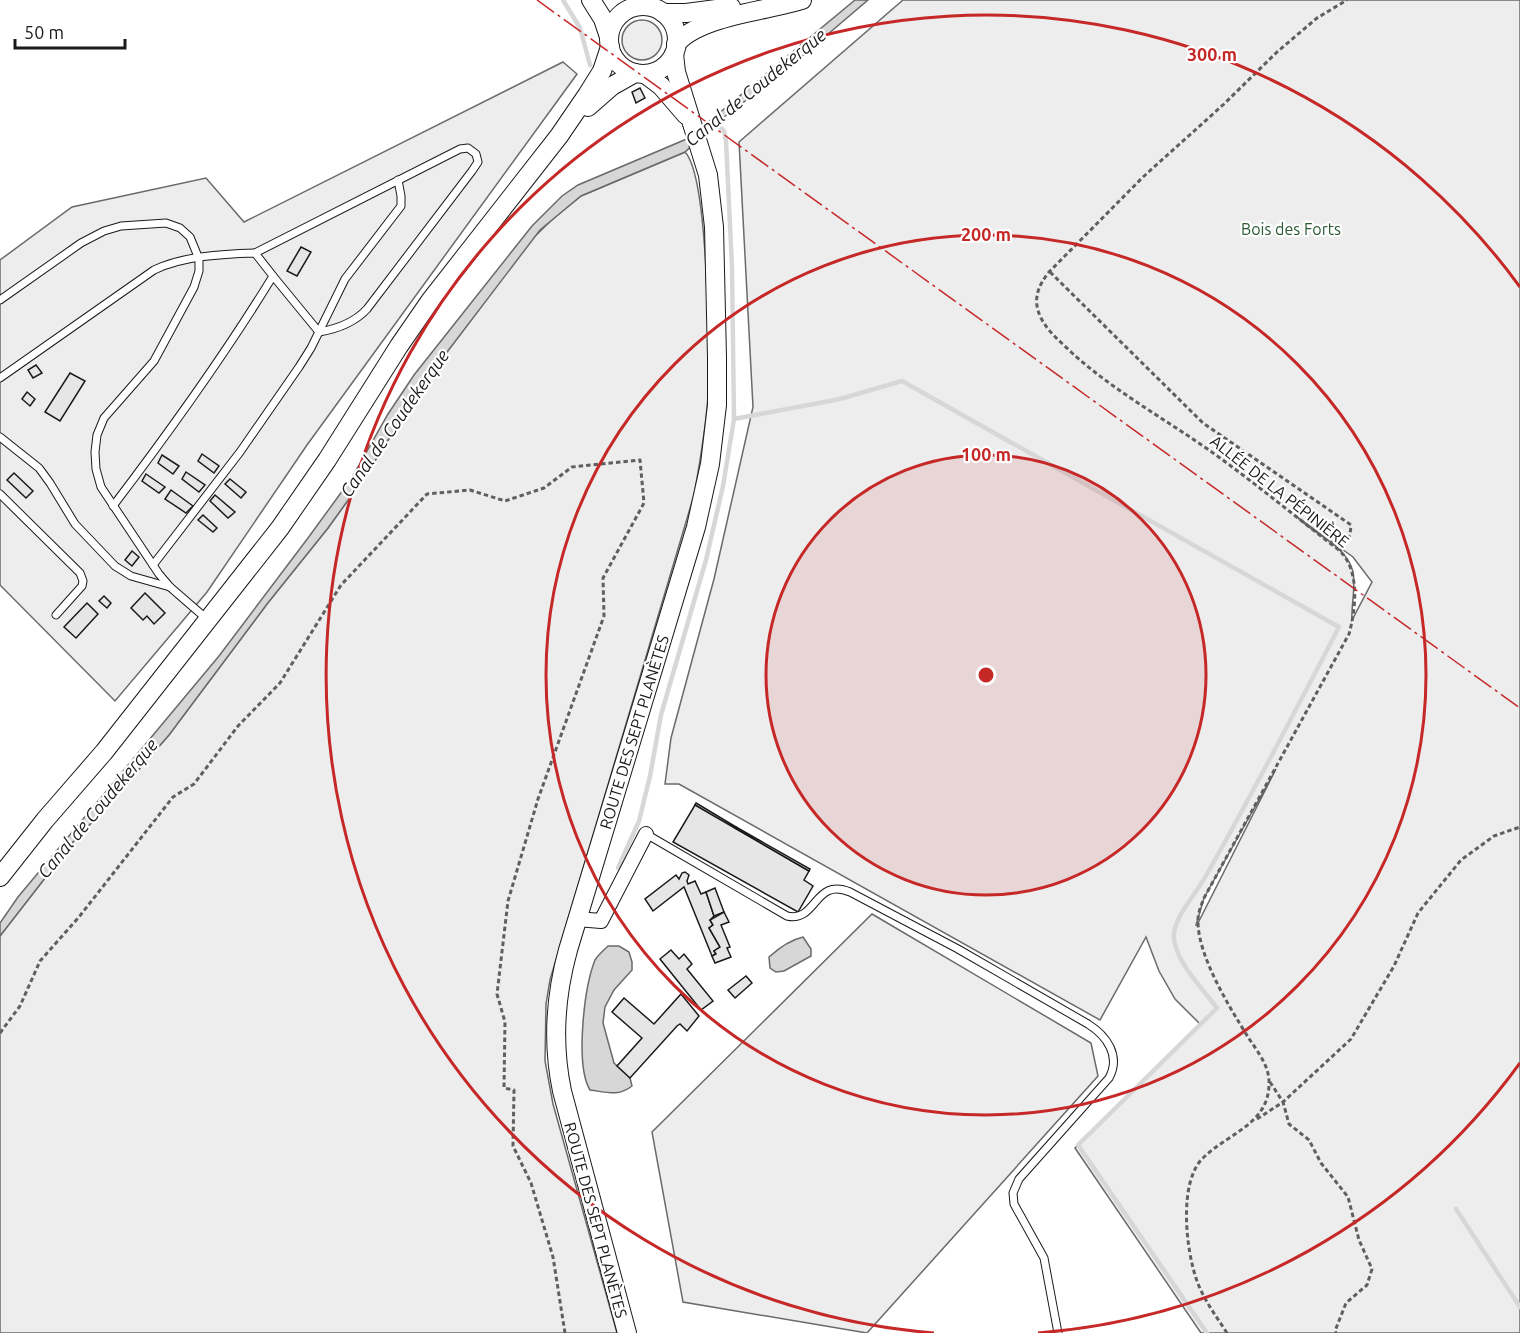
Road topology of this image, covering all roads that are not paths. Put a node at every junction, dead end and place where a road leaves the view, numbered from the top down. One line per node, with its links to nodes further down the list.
1 (591, 0): 7 (main road)
2 (613, 0): 5 (main road)
3 (759, 0): 6 (main road)
4 (801, 0): 8 (main road)
5 (635, 7): 6 (main road); 7 (main road)
6 (663, 13): 8 (main road)
7 (610, 42): 9 (main road); 11 (main road)
8 (675, 49): 9 (main road); 10 (main road, ROUTE DES SEPT PLANÈTES)
9 (640, 73): 10 (main road, ROUTE DES SEPT PLANÈTES); 11 (main road)
10 (692, 124): 28 (main road, ROUTE DES SEPT PLANÈTES)
11 (559, 135): 25 (main road)
12 (398, 180): 13 (lane); 17 (lane); 17 (lane)
13 (255, 253): 14 (lane); 15 (lane)
14 (199, 259): 16 (lane); 18 (lane); 21 (lane)
15 (273, 276): 17 (lane); 21 (lane)
16 (0, 300)
17 (319, 332): 22 (lane)
18 (0, 378)
19 (0, 437): 23 (lane)
20 (0, 494): 24 (lane)
21 (114, 506): 22 (lane)
22 (153, 565): 23 (lane)
23 (170, 587): 25 (lane)
24 (56, 615)
25 (208, 620): 27 (main road)
26 (646, 834): 28 (street); 30 (lane)
27 (0, 877)
28 (577, 919): 29 (main road, ROUTE DES SEPT PLANÈTES)
29 (627, 1333)
30 (1058, 1333)

